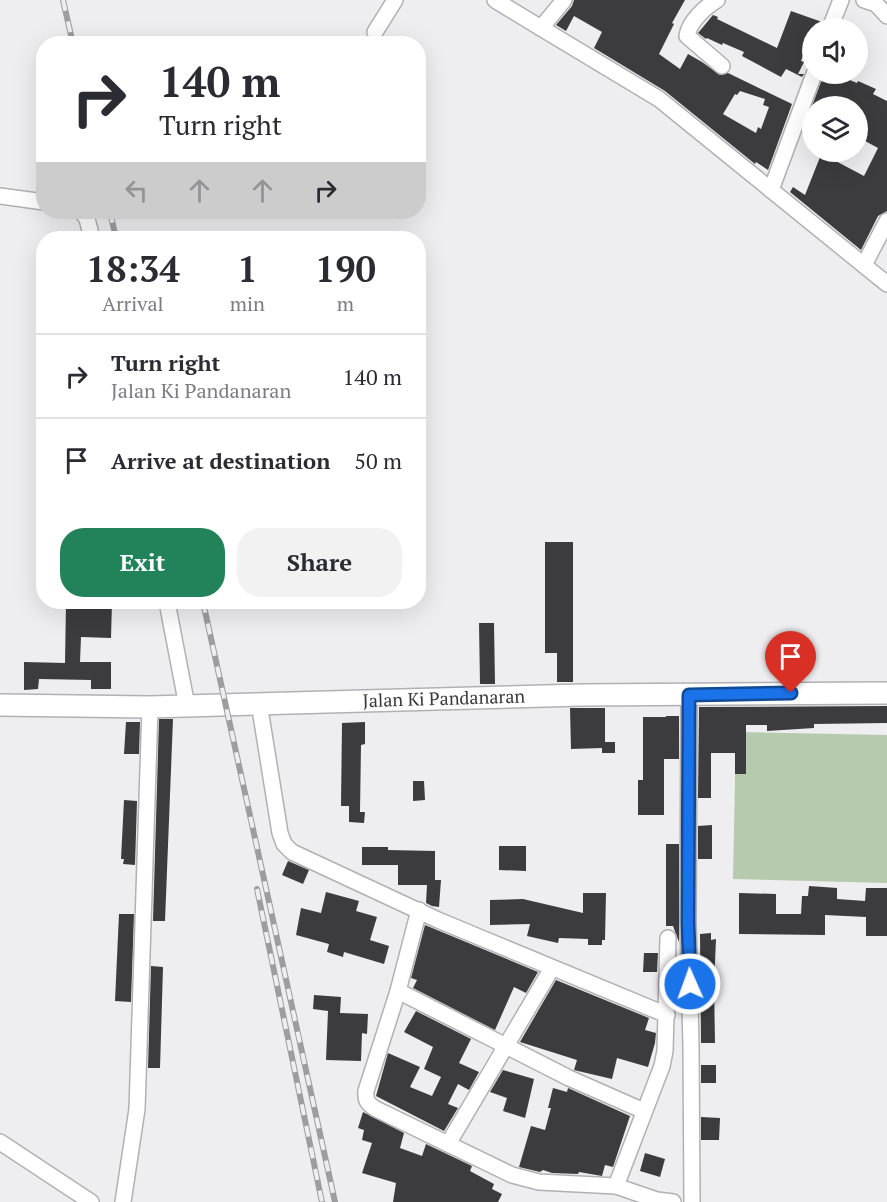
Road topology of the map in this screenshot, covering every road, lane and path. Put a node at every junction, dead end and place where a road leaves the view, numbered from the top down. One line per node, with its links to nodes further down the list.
1 (394, 0): 10 (street)
2 (495, 0): 9 (street)
3 (564, 0): 9 (street)
4 (717, 0): 11 (street)
5 (841, 0): 8 (street)
6 (864, 0): 7 (street)
7 (887, 16)
8 (834, 18)
9 (541, 28): 13 (street)
10 (375, 32)
11 (722, 66)
12 (810, 84): 13 (street)
13 (771, 190): 18 (street)
14 (0, 196): 15 (street)
15 (36, 201)
16 (887, 221): 17 (street)
17 (883, 237): 18 (street)
18 (864, 265): 19 (street)
19 (887, 284)
20 (168, 609): 25 (street)
21 (887, 693): 22 (main road, Jalan Ki Pandanaran)
22 (689, 695): 23 (main road, Jalan Ki Pandanaran); 40 (street)
23 (259, 703): 25 (main road, Jalan Ki Pandanaran); 27 (street)
24 (0, 705): 26 (main road, Jalan Ki Pandanaran)
25 (188, 705): 26 (main road, Jalan Ki Pandanaran)
26 (150, 707): 38 (street)
27 (419, 910): 29 (street); 30 (street)
28 (668, 938): 31 (street)
29 (552, 968): 31 (street); 32 (street)
30 (398, 991): 32 (street); 34 (street)
31 (667, 1016): 33 (street)
32 (506, 1045): 33 (street); 34 (street)
33 (644, 1110): 36 (street)
34 (448, 1144): 36 (street)
35 (2, 1149): 37 (street)
36 (616, 1186): 39 (street)
37 (91, 1202)
38 (123, 1202)
39 (673, 1202)
40 (692, 1202)

